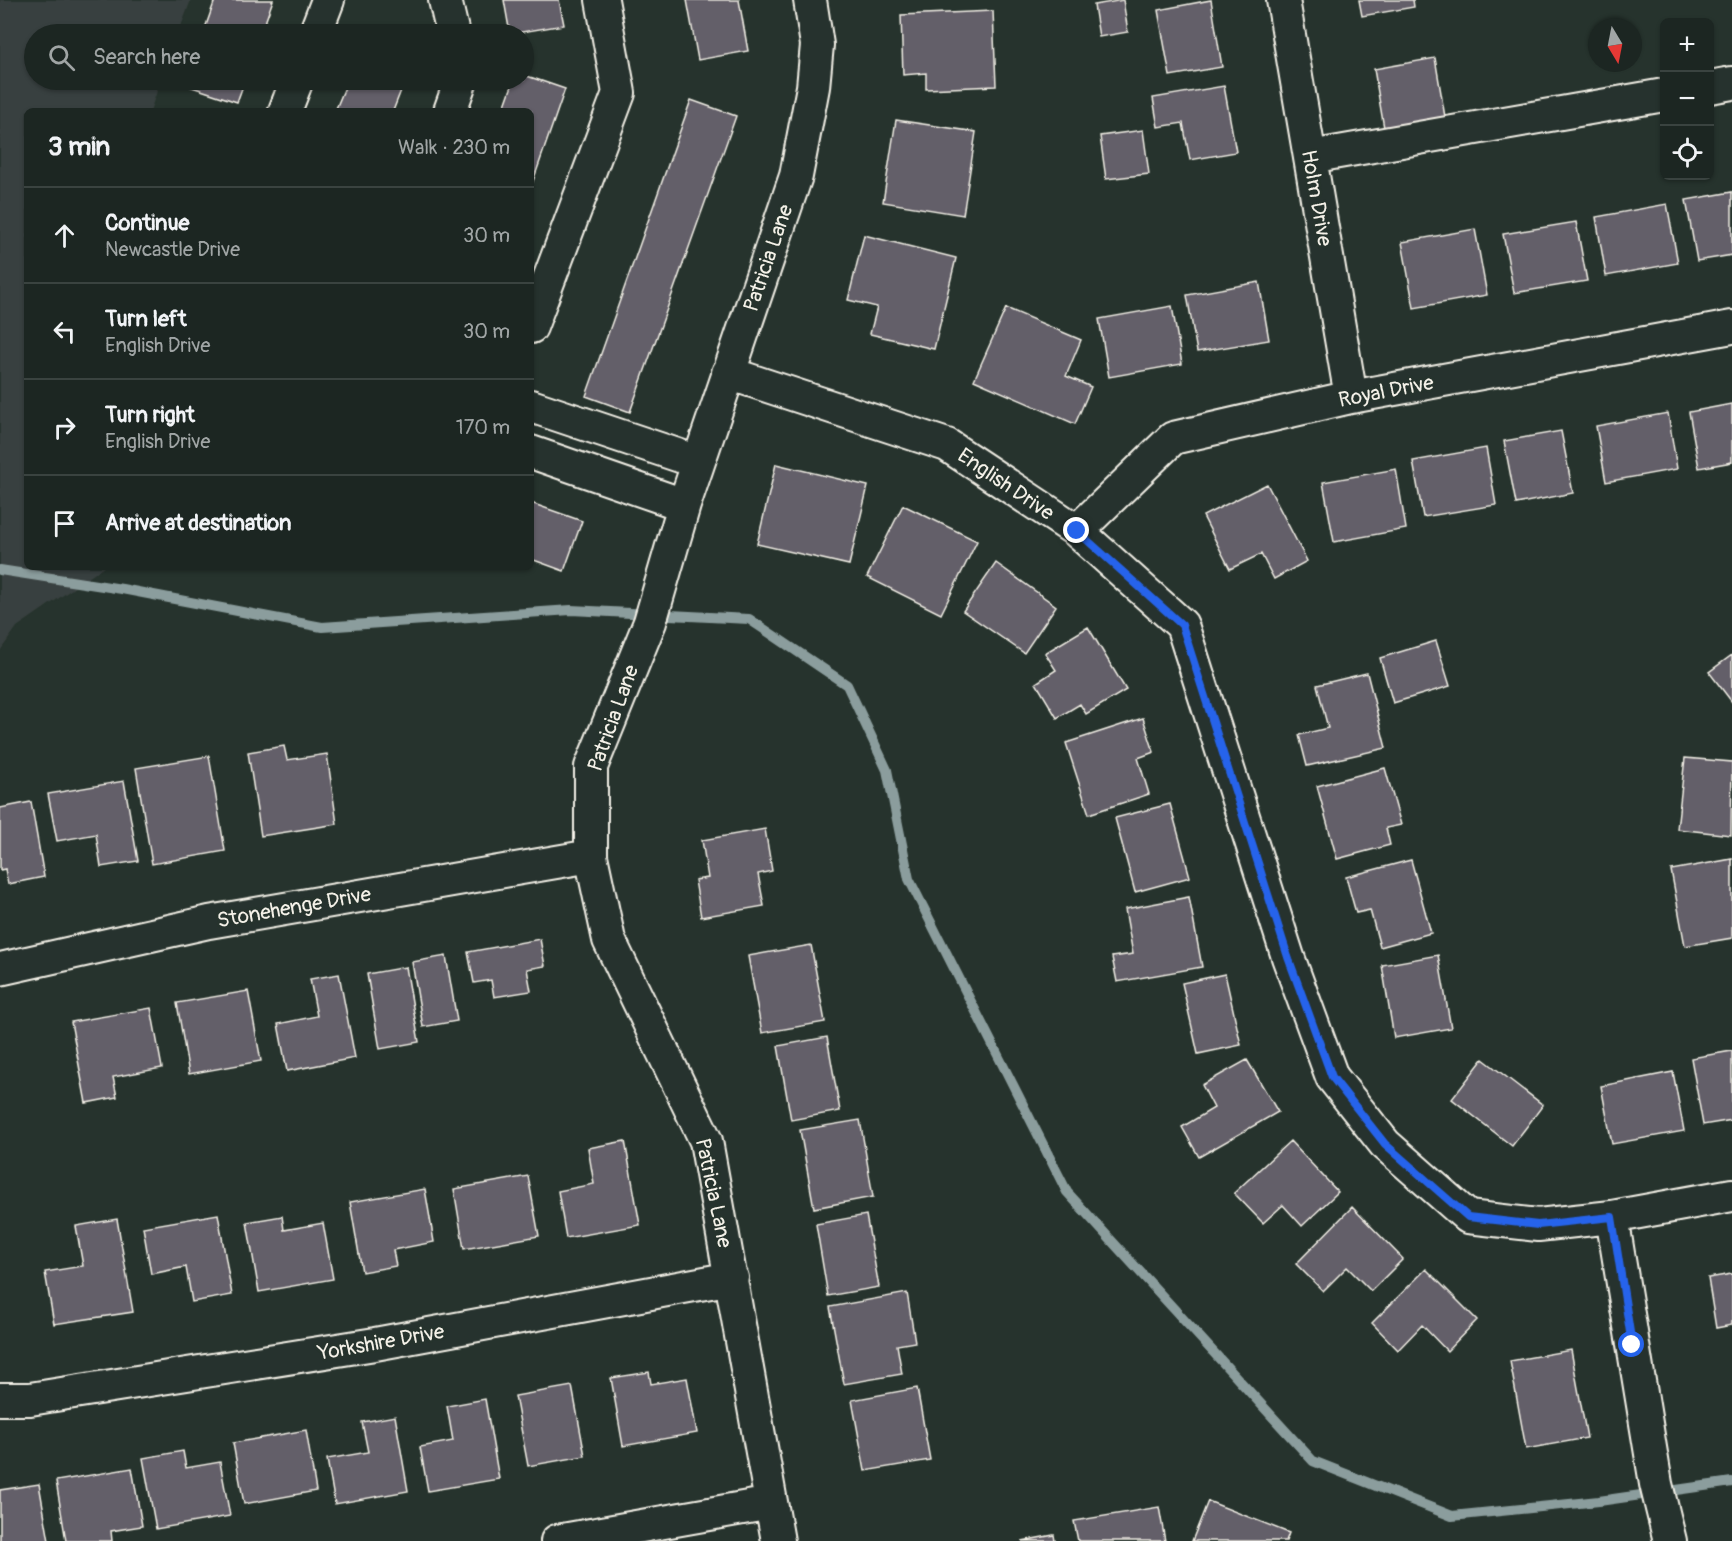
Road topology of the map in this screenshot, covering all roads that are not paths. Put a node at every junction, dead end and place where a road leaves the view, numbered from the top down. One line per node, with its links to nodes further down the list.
1 (328, 0): 6 (street)
2 (446, 0): 7 (street)
3 (602, 0): 16 (street)
4 (810, 0): 18 (street, Patricia Lane)
5 (1283, 0): 15 (street, Holm Drive)
6 (319, 24)
7 (451, 24)
8 (1732, 83): 9 (street)
9 (1714, 86)
10 (293, 90): 13 (street)
11 (457, 90): 14 (street)
12 (1660, 96): 15 (street)
13 (286, 108)
14 (451, 108)
15 (1310, 157): 19 (street, Holm Drive)
16 (534, 319)
17 (1732, 327): 19 (street, Royal Drive)
18 (728, 373): 22 (street, Patricia Lane); 24 (street, English Drive)
19 (1351, 397): 24 (street, Royal Drive)
20 (534, 407): 22 (street)
21 (534, 453): 23 (street)
22 (698, 462): 23 (street, Patricia Lane)
23 (684, 504): 25 (street, Patricia Lane)
24 (1077, 531): 28 (street, English Drive)
25 (591, 856): 26 (street, Stonehenge Drive); 29 (street, Patricia Lane)
26 (0, 969)
27 (1732, 1195): 28 (street, English Drive)
28 (1612, 1217): 32 (street)
29 (732, 1278): 30 (street, Yorkshire Drive); 31 (street, Patricia Lane)
30 (15, 1399)
31 (771, 1503): 33 (street); 34 (street, Patricia Lane)
32 (1667, 1528)
33 (557, 1541)
34 (778, 1541)

